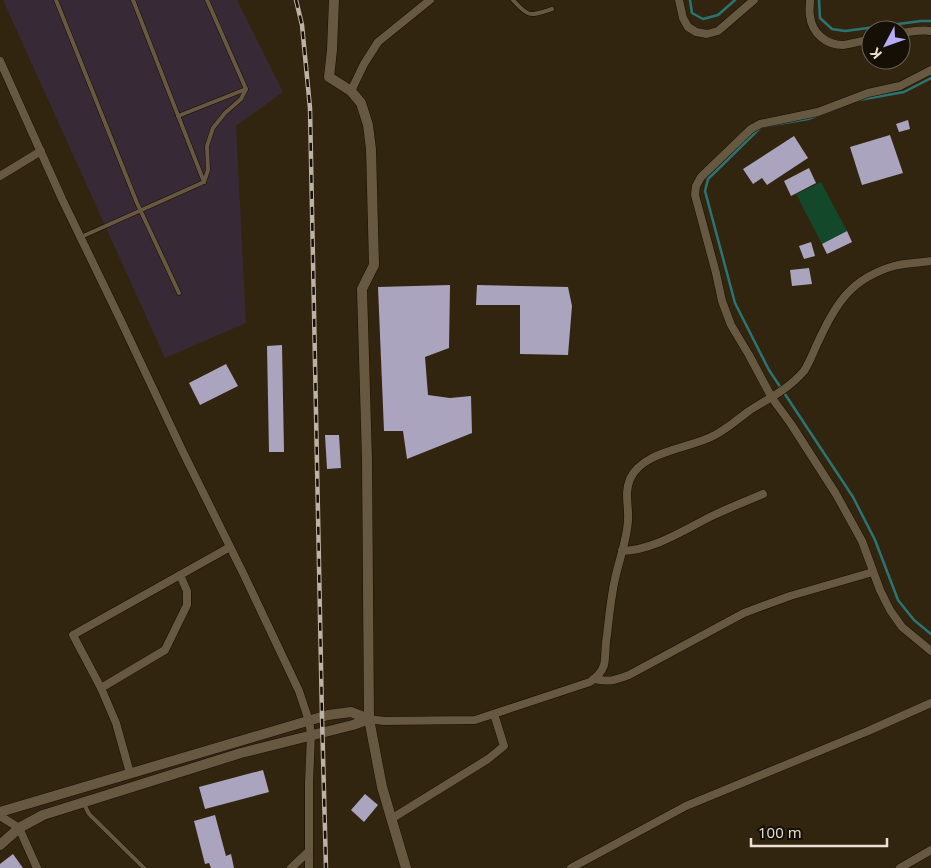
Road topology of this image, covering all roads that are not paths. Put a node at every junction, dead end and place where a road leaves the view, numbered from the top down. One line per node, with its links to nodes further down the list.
1 (56, 0): 22 (lane)
2 (133, 0): 18 (lane)
3 (207, 0): 16 (lane)
4 (334, 0): 17 (street)
5 (430, 0): 17 (street)
6 (513, 0): 10 (lane)
7 (679, 0): 8 (street)
8 (754, 0)
9 (810, 0): 13 (street)
10 (552, 9)
11 (931, 31): 12 (street)
12 (911, 32)
13 (861, 41)
14 (0, 61): 19 (street)
15 (931, 70): 26 (street)
16 (246, 89): 18 (lane); 21 (lane)
17 (351, 92): 37 (street)
18 (178, 116): 21 (lane)
19 (41, 151): 20 (street); 23 (street)
20 (0, 176)
21 (204, 182): 22 (lane)
22 (140, 211): 23 (lane); 25 (lane)
23 (81, 237): 28 (street)
24 (931, 261): 26 (street)
25 (180, 293)
26 (774, 396): 29 (street); 30 (street)
27 (763, 494): 29 (street)
28 (230, 547): 31 (street); 38 (street)
29 (622, 551): 33 (street)
30 (873, 572): 32 (street); 33 (street)
31 (180, 575): 34 (street); 34 (street)
32 (931, 650)
33 (594, 679): 36 (street)
34 (101, 688): 40 (street)
35 (931, 703): 54 (street)
36 (494, 714): 37 (street); 44 (street)
37 (370, 719): 38 (street); 39 (street); 44 (street)
38 (309, 721): 39 (street); 40 (street)
39 (311, 734): 41 (street); 48 (street)
40 (130, 773): 42 (street)
41 (83, 802): 45 (street); 50 (lane)
42 (0, 812)
43 (0, 816): 45 (street)
44 (391, 819): 53 (street)
45 (19, 828): 46 (street); 49 (street)
46 (0, 845)
47 (931, 850): 55 (street)
48 (308, 852): 51 (street); 52 (street)
49 (37, 868)
50 (144, 868)
51 (291, 868)
52 (309, 868)
53 (406, 868)
54 (570, 868)
55 (900, 868)

